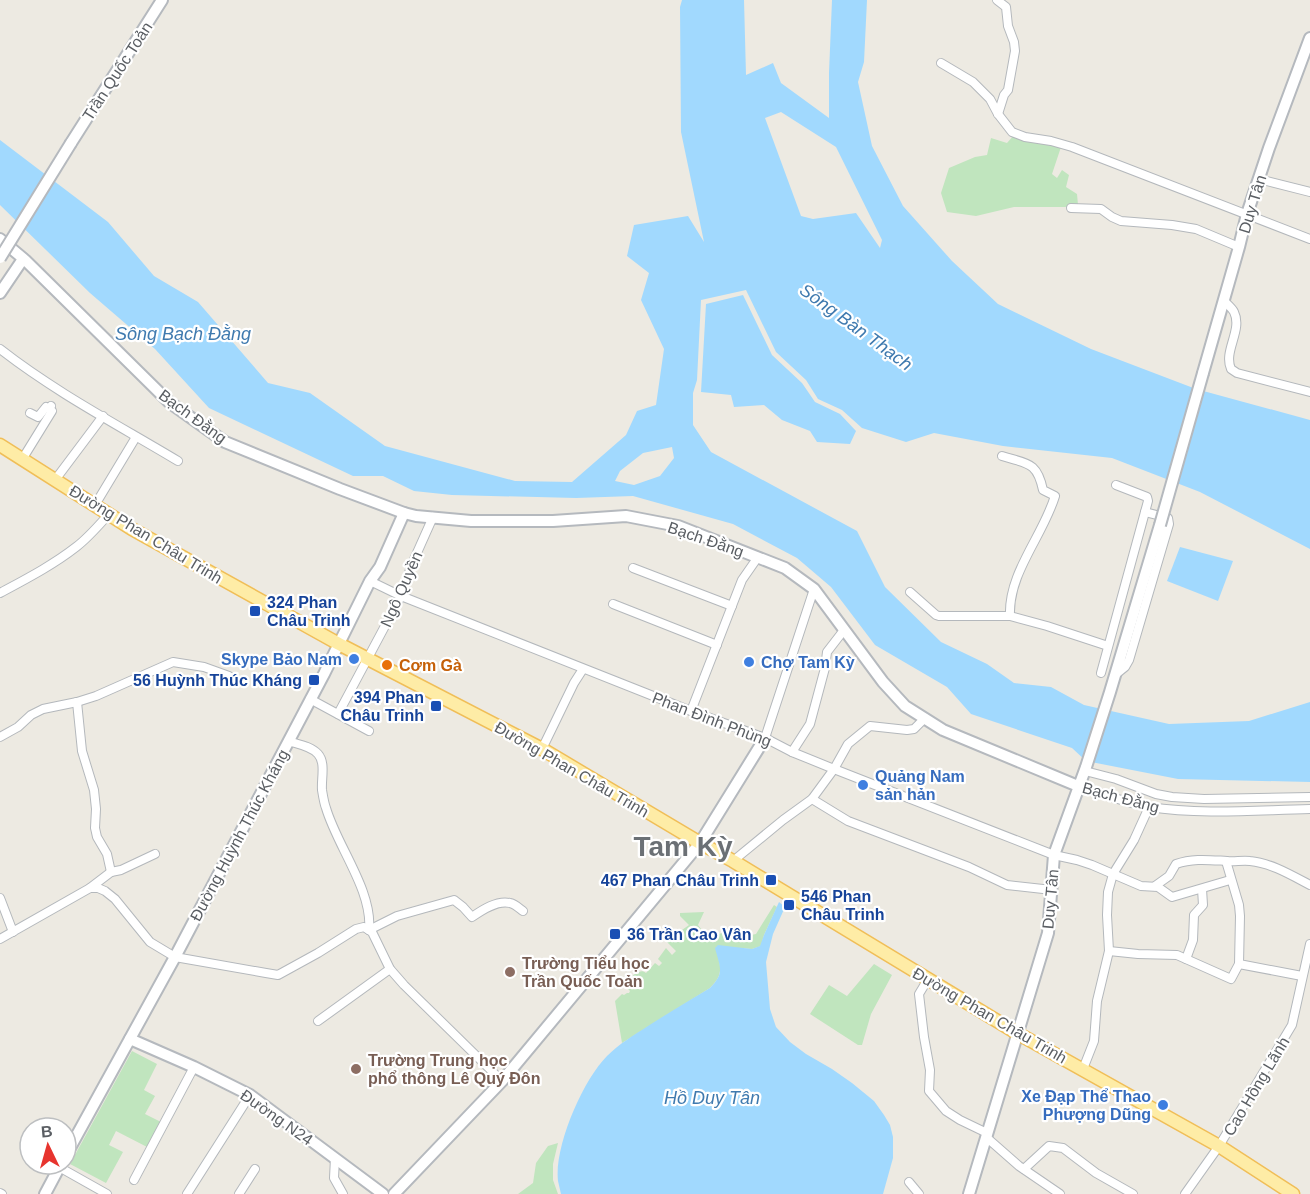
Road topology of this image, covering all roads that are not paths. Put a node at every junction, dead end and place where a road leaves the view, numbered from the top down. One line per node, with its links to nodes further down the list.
1 (162, 0): 13 (street, Trần Quốc Toản, bridge)
2 (996, 0): 5 (street)
3 (1310, 38): 6 (street, Duy Tân)
4 (941, 63): 5 (street)
5 (998, 114): 9 (street)
6 (1259, 179): 7 (street); 9 (street, Duy Tân)
7 (1310, 192)
8 (1071, 208): 12 (street)
9 (1247, 214): 11 (street); 12 (street, Duy Tân)
10 (0, 239): 14 (street, Bạch Đằng)
11 (1310, 239)
12 (1239, 247): 16 (street, Duy Tân)
13 (0, 258)
14 (23, 259): 15 (street); 30 (street, Bạch Đằng)
15 (0, 293)
16 (1224, 301): 18 (street); 42 (street, Duy Tân, bridge)
17 (0, 349): 20 (street)
18 (1310, 392)
19 (30, 413): 24 (street)
20 (102, 417): 21 (street); 26 (street)
21 (136, 437): 25 (street); 28 (street)
22 (0, 445): 24 (main road, Đường Phan Châu Trinh)
23 (1002, 456): 44 (street)
24 (23, 458): 26 (main road, Đường Phan Châu Trinh)
25 (178, 461)
26 (55, 480): 28 (main road, Đường Phan Châu Trinh)
27 (1116, 484): 29 (street)
28 (95, 506): 31 (main road, Đường Phan Châu Trinh)
29 (1146, 512): 40 (street); 52 (street)
30 (404, 513): 32 (street, Bạch Đằng); 35 (street, Đường Huỳnh Thúc Kháng)
31 (109, 514): 38 (street); 46 (main road, Đường Phan Châu Trinh)
32 (433, 517): 33 (street, Bạch Đằng); 39 (street, Ngô Quyền)
33 (758, 557): 36 (street, Bạch Đằng); 43 (street)
34 (633, 568): 43 (street)
35 (370, 581): 39 (street, Phan Đình Phùng); 46 (street, Đường Huỳnh Thúc Kháng)
36 (814, 589): 45 (street, Bạch Đằng); 61 (street)
37 (910, 592): 44 (street)
38 (0, 593)
39 (400, 596): 49 (street, Ngô Quyền); 50 (street, Phan Đình Phùng)
40 (1120, 600): 42 (street); 48 (street)
41 (613, 604): 47 (street)
42 (1136, 605): 52 (street, Duy Tân)
43 (732, 606): 47 (street)
44 (1010, 616): 48 (street)
45 (844, 630): 58 (street, Bạch Đằng); 64 (street)
46 (339, 644): 49 (main road, Đường Phan Châu Trinh); 54 (street, Đường Huỳnh Thúc Kháng)
47 (717, 645): 56 (street)
48 (1108, 646): 51 (street)
49 (368, 659): 57 (street, Ngô Quyền); 63 (main road, Đường Phan Châu Trinh)
50 (583, 669): 56 (street, Phan Đình Phùng); 63 (street)
51 (1101, 673)
52 (1115, 675): 66 (street, Duy Tân)
53 (230, 676): 55 (street)
54 (310, 699): 57 (street); 62 (street, Đường Huỳnh Thúc Kháng)
55 (77, 702): 60 (street); 77 (street)
56 (691, 711): 61 (street, Phan Đình Phùng)
57 (338, 714): 59 (street)
58 (925, 718): 65 (street); 67 (street, Bạch Đằng)
59 (369, 731)
60 (0, 737)
61 (765, 738): 64 (street, Phan Đình Phùng); 72 (street)
62 (288, 741): 87 (street); 92 (street, Đường Huỳnh Thúc Kháng)
63 (542, 749): 72 (main road, Đường Phan Châu Trinh)
64 (792, 752): 65 (street, Phan Đình Phùng)
65 (834, 769): 69 (street); 74 (street, Phan Đình Phùng)
66 (1086, 769): 67 (street, Duy Tân); 68 (street)
67 (1078, 786): 70 (street, Bạch Đằng); 74 (street, Duy Tân)
68 (1310, 796)
69 (812, 799): 75 (street); 84 (street)
70 (1149, 807): 71 (street, Bạch Đằng); 78 (street)
71 (1310, 809)
72 (699, 843): 75 (main road, Đường Phan Châu Trinh); 103 (street)
73 (155, 854): 77 (street)
74 (1054, 855): 78 (street, Phan Đình Phùng); 84 (street, Duy Tân)
75 (733, 861): 97 (main road, Đường Phan Châu Trinh)
76 (1226, 861): 79 (street); 80 (street); 81 (street)
77 (111, 872): 82 (street)
78 (1113, 874): 81 (street, Phan Đình Phùng); 91 (street)
79 (1230, 880): 83 (street, Phan Đình Phùng); 94 (street)
80 (1310, 885)
81 (1155, 886): 83 (street, Phan Đình Phùng)
82 (90, 888): 88 (street); 92 (street)
83 (1202, 889): 93 (street)
84 (1052, 890): 99 (street, Duy Tân)
85 (0, 898): 88 (street)
86 (523, 911): 87 (street)
87 (369, 930): 92 (street); 95 (street)
88 (12, 932): 89 (street)
89 (0, 939)
90 (1310, 944): 96 (street, Cao Hồng Lãnh)
91 (1109, 951): 93 (street); 102 (street)
92 (175, 957): 100 (street, Đường Huỳnh Thúc Kháng)
93 (1186, 959): 94 (street)
94 (1239, 964): 96 (street)
95 (390, 969): 98 (street); 103 (street)
96 (1302, 976): 107 (street, Cao Hồng Lãnh)
97 (928, 979): 99 (main road, Đường Phan Châu Trinh); 106 (street)
98 (318, 1020)
99 (1017, 1033): 102 (main road, Đường Phan Châu Trinh); 106 (street, Duy Tân)
100 (130, 1038): 101 (street, Đường N24); 105 (street, Đường Huỳnh Thúc Kháng)
101 (194, 1067): 104 (street, Đường N24); 113 (street)
102 (1083, 1069): 107 (main road, Đường Phan Châu Trinh)
103 (502, 1081): 121 (street)
104 (250, 1095): 108 (street, Đường N24); 117 (street)
105 (78, 1133)
106 (987, 1135): 109 (street); 123 (street, Duy Tân)
107 (1219, 1146): 126 (street, Cao Hồng Lãnh); 127 (main road, Đường Phan Châu Trinh)
108 (334, 1158): 119 (street); 120 (street, Đường N24)
109 (1022, 1168): 124 (street); 125 (street)
110 (255, 1169): 118 (street)
111 (54, 1176): 115 (street)
112 (78, 1176): 116 (street)
113 (134, 1180)
114 (909, 1182): 122 (street)
115 (45, 1194)
116 (107, 1194)
117 (188, 1194)
118 (239, 1194)
119 (343, 1194)
120 (383, 1194)
121 (394, 1194)
122 (919, 1194)
123 (969, 1194)
124 (1060, 1194)
125 (1132, 1194)
126 (1185, 1194)
127 (1293, 1194)

